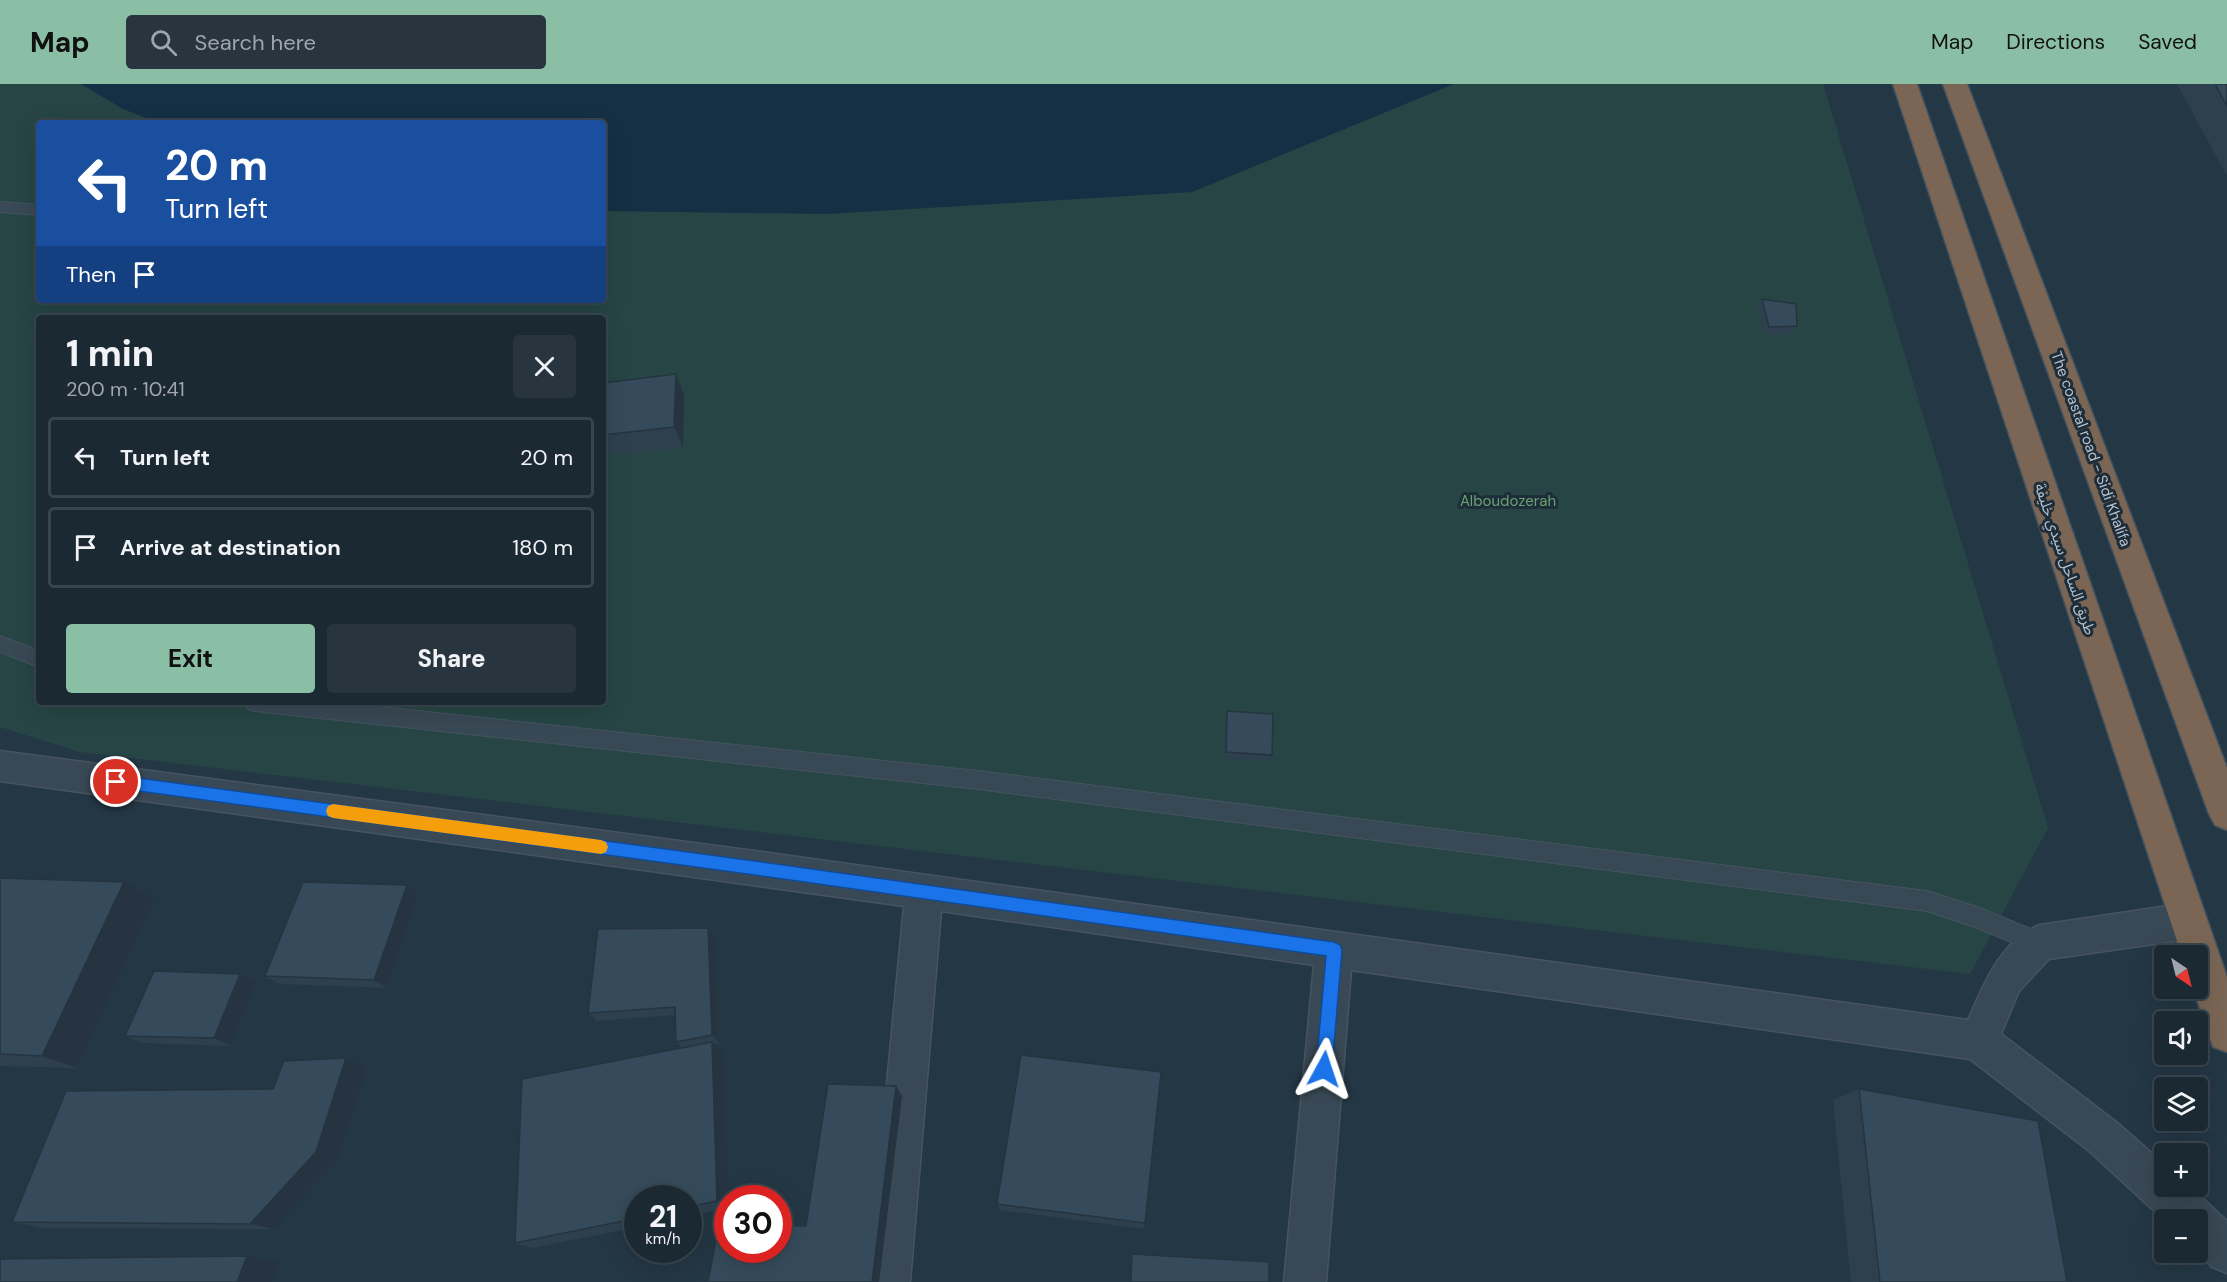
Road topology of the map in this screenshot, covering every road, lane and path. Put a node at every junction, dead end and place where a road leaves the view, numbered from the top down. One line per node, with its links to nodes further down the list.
1 (1905, 84): 11 (highway, طريق الساحل سيدي خليفة)
2 (1955, 84): 9 (highway, The coastal road - Sidi Khalifa)
3 (0, 207): 4 (lane)
4 (36, 210)
5 (0, 644): 6 (lane)
6 (36, 657)
7 (282, 705): 12 (lane)
8 (0, 766): 10 (street)
9 (2227, 814)
10 (924, 892): 13 (street); 19 (street)
11 (2188, 921): 12 (street); 14 (highway, طريق الساحل سيدي خليفة)
12 (2040, 943): 15 (street)
13 (1334, 950): 15 (street); 20 (street)
14 (2227, 1033)
15 (1978, 1041): 16 (street)
16 (2185, 1209)
17 (2208, 1232): 18 (street)
18 (2227, 1252)
19 (889, 1282)
20 (1305, 1282)

